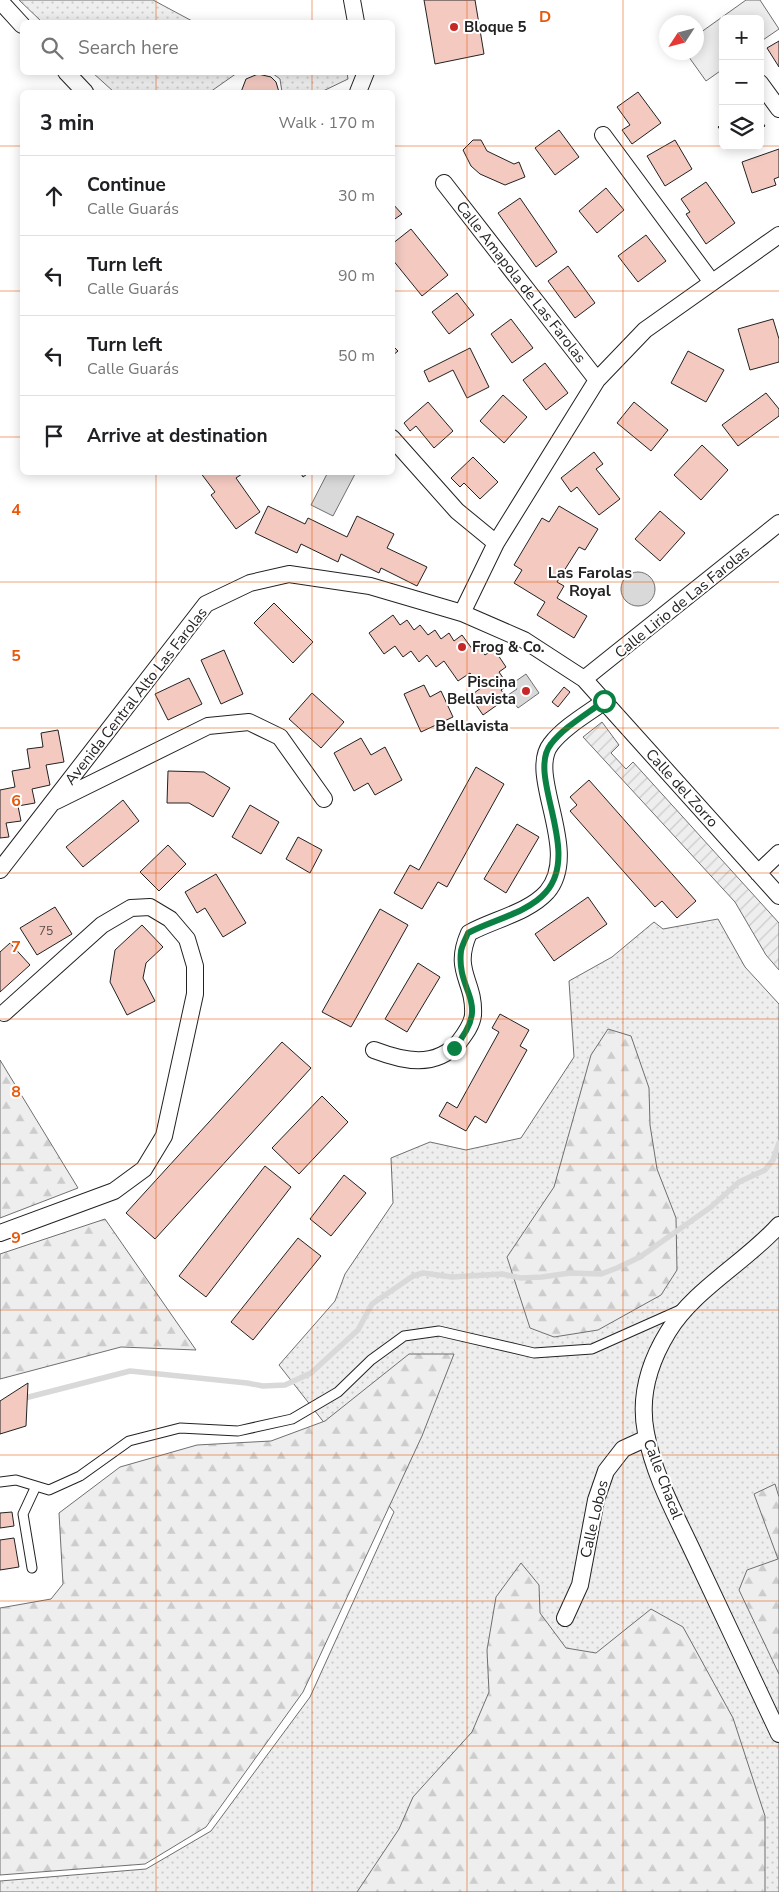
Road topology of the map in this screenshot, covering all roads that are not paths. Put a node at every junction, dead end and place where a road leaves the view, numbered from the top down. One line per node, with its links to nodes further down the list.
1 (352, 0): 3 (street)
2 (0, 1): 4 (street)
3 (356, 20)
4 (20, 23)
5 (69, 75): 8 (street)
6 (365, 75): 9 (street)
7 (764, 88): 10 (street)
8 (83, 90)
9 (359, 90)
10 (779, 109)
11 (603, 135): 14 (street)
12 (444, 183): 15 (street, Calle Amapola de Las Farolas)
13 (779, 235): 14 (street)
14 (711, 281): 15 (street)
15 (597, 380): 18 (street)
16 (395, 441): 18 (street)
17 (779, 524): 20 (street, Calle Lirio de Las Farolas)
18 (496, 543): 19 (street)
19 (462, 613): 20 (street, Avenida Central Alto Las Farolas); 23 (street, Avenida Central Alto Las Farolas)
20 (584, 680): 21 (street, Calle del Zorro)
21 (604, 701): 26 (street, Calle del Zorro); 29 (street)
22 (324, 799): 23 (street)
23 (52, 803): 25 (street, Avenida Central Alto Las Farolas)
24 (779, 853): 26 (street)
25 (0, 870)
26 (758, 872): 27 (street, Calle del Zorro)
27 (779, 896)
28 (4, 1013): 31 (street)
29 (374, 1050)
30 (779, 1225): 32 (street, Calle Chacal)
31 (0, 1233)
32 (689, 1306): 33 (street, Calle Chacal); 35 (lane)
33 (647, 1438): 37 (street, Calle Lobos); 38 (street, Calle Chacal)
34 (0, 1482): 35 (lane)
35 (36, 1486): 36 (lane)
36 (32, 1568)
37 (565, 1618)
38 (779, 1734)

